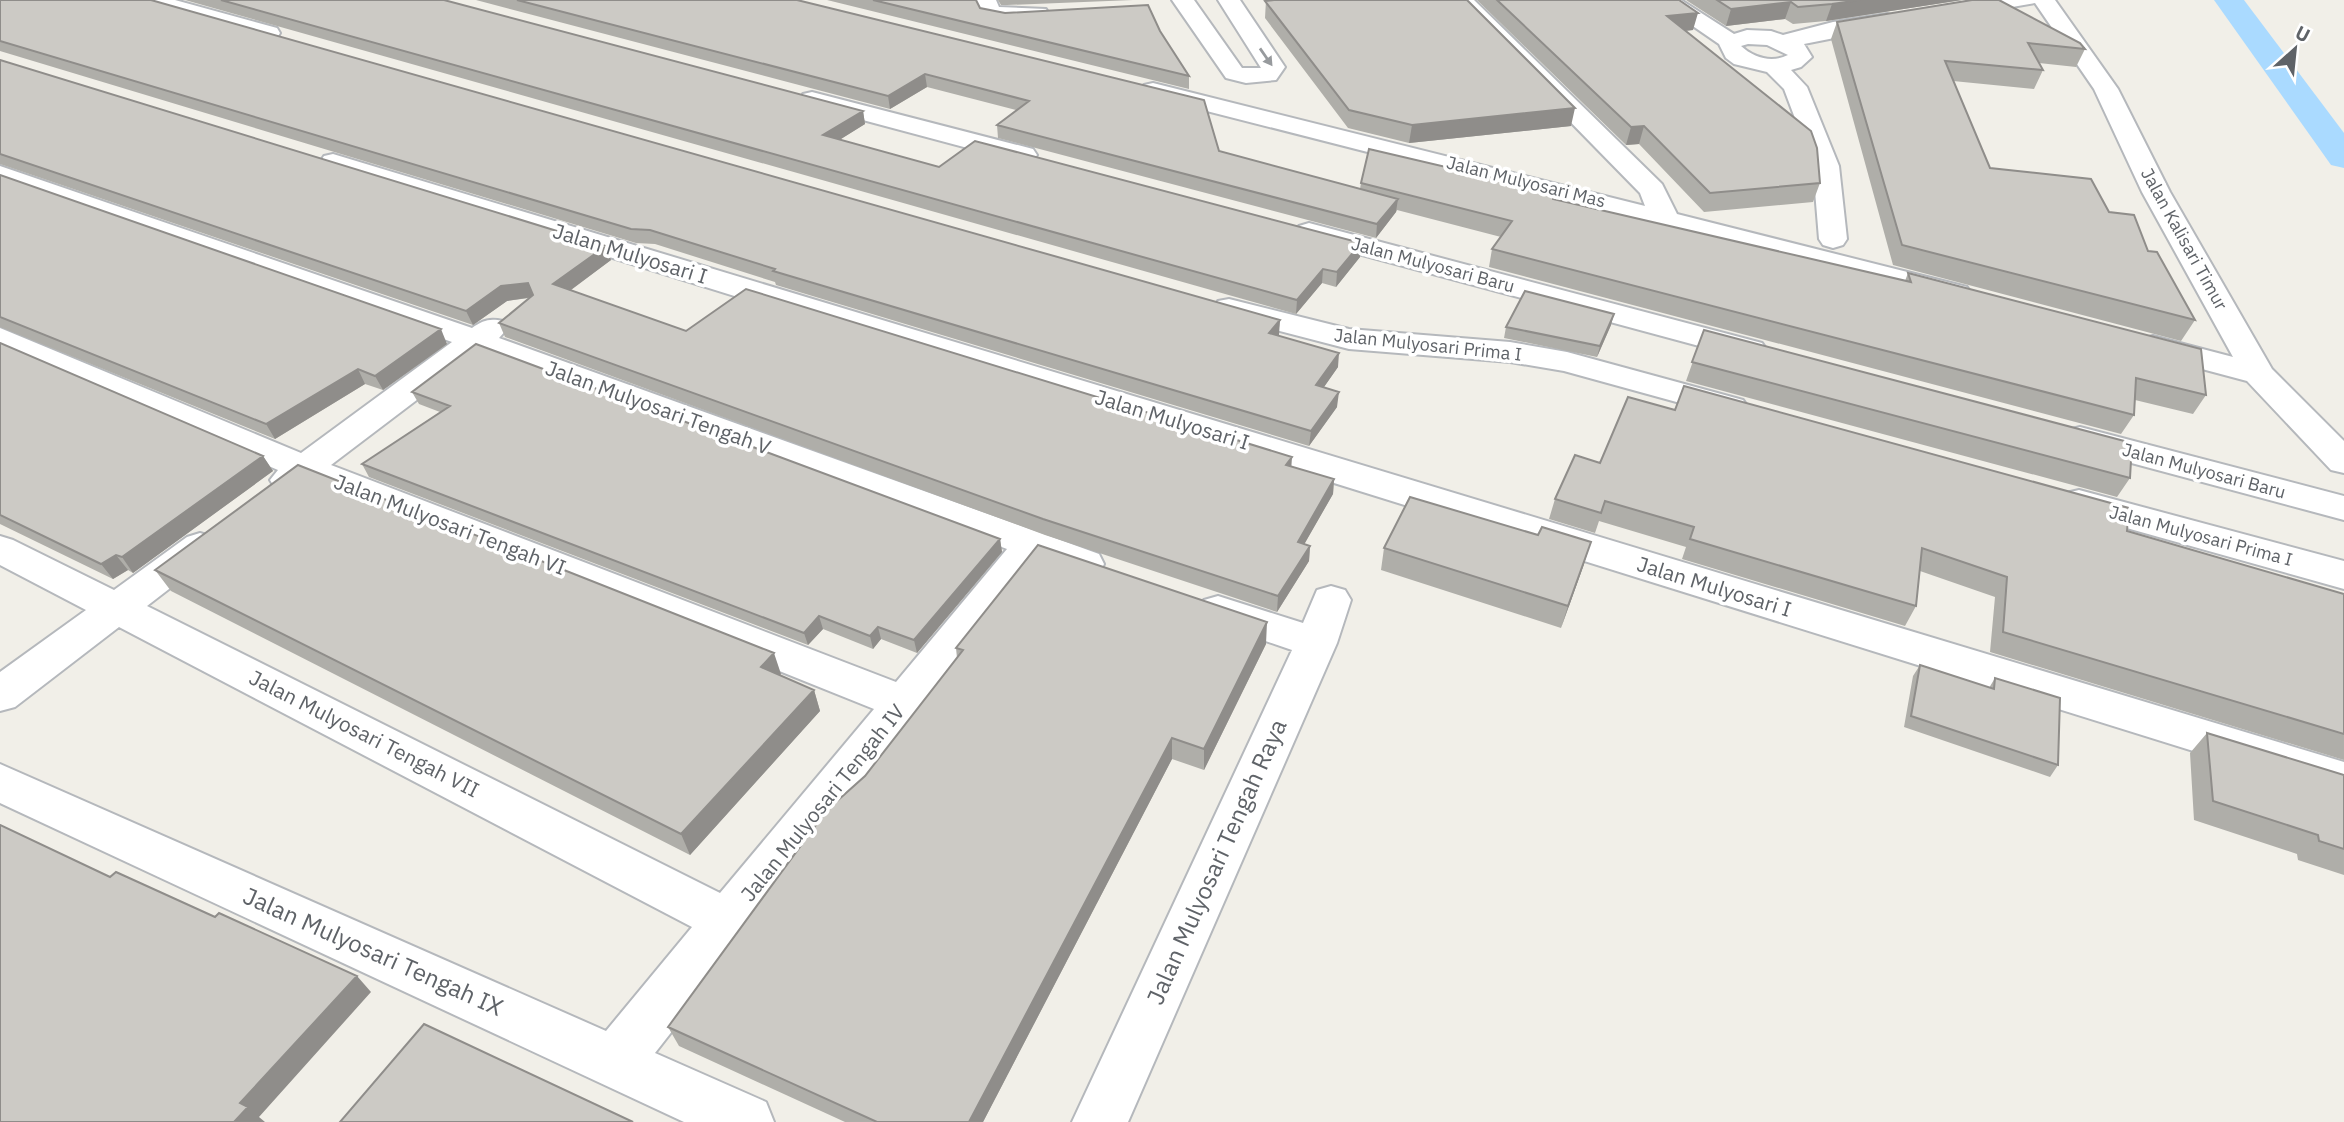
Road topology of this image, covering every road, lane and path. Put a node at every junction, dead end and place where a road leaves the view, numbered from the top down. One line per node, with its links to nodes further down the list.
1 (151, 0): 13 (street)
2 (985, 0): 10 (street)
3 (1229, 0): 8 (street, one-way to 8)
4 (1462, 0): 20 (street)
5 (1666, 0): 14 (street)
6 (2026, 0): 11 (street)
7 (2044, 0): 30 (street, Jalan Kalisari Timur)
8 (1185, 3): 9 (street)
9 (1160, 8)
10 (1066, 12)
11 (1929, 15)
12 (1902, 19): 14 (street)
13 (301, 43)
14 (1778, 53): 22 (street)
15 (1130, 84): 20 (street, Jalan Mulyosari Mas)
16 (787, 92): 18 (street)
17 (306, 154): 47 (street, Jalan Mulyosari I)
18 (1055, 164)
19 (0, 174): 27 (street, Jalan Mulyosari Tengah V)
20 (1664, 217): 23 (street, Jalan Mulyosari Mas)
21 (1284, 225): 29 (street, Jalan Mulyosari Baru)
22 (1833, 239)
23 (1974, 298)
24 (1198, 299): 31 (street, Jalan Mulyosari Prima I)
25 (513, 313): 27 (street)
26 (0, 338): 34 (street, Jalan Mulyosari Tengah VI)
27 (476, 340): 34 (street); 39 (street, Jalan Mulyosari Tengah V)
28 (2132, 340): 30 (street)
29 (1780, 358)
30 (2259, 374): 33 (street, Jalan Kalisari Timur)
31 (1755, 414)
32 (2049, 429): 37 (street, Jalan Mulyosari Baru)
33 (2344, 462)
34 (305, 468): 36 (street); 46 (street, Jalan Mulyosari Tengah VI)
35 (2049, 494): 42 (street, Jalan Mulyosari Prima I)
36 (261, 501)
37 (2344, 508)
38 (228, 525): 44 (street)
39 (1031, 546): 41 (street, Jalan Mulyosari Tengah V); 46 (street, Jalan Mulyosari Tengah IV)
40 (0, 549): 44 (street, Jalan Mulyosari Tengah VII)
41 (1109, 572)
42 (2344, 575)
43 (1186, 599): 52 (street, Jalan Mulyosari Tengah Raya)
44 (118, 607): 45 (street); 49 (street, Jalan Mulyosari Tengah VII)
45 (0, 695)
46 (905, 703): 49 (street, Jalan Mulyosari Tengah IV)
47 (2344, 780)
48 (0, 782): 50 (street, Jalan Mulyosari Tengah IX)
49 (727, 921): 50 (street, Jalan Mulyosari Tengah IV)
50 (615, 1061): 51 (street, Jalan Mulyosari Tengah IX)
51 (746, 1122)
52 (1100, 1122)

